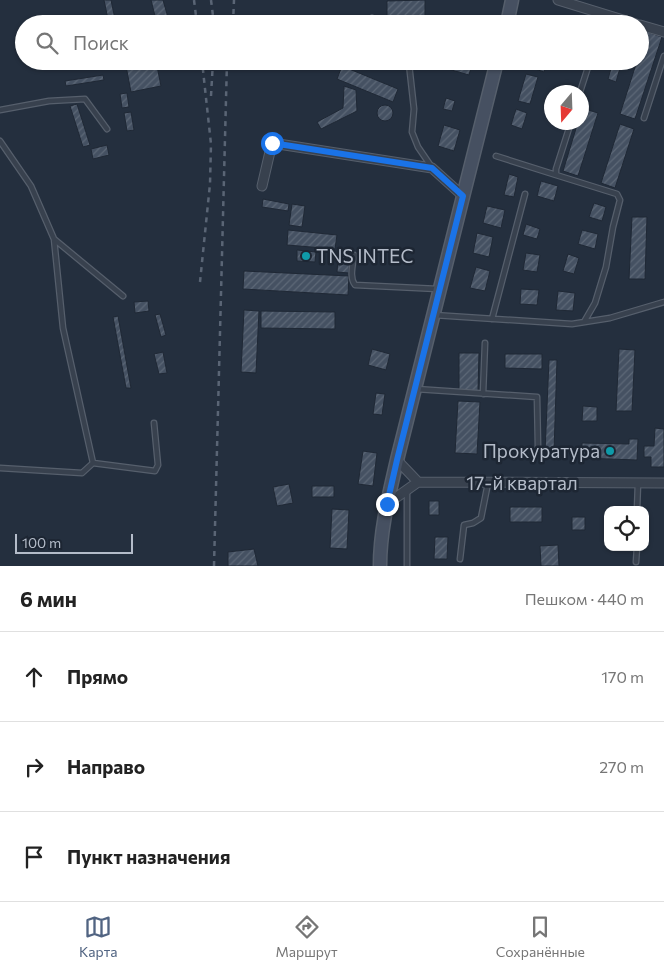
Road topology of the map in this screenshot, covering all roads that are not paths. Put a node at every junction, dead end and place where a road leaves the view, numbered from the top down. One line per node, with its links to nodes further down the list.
1 (512, 0): 4 (street)
2 (558, 0): 3 (street)
3 (604, 14): 5 (street)
4 (508, 15)
5 (607, 15)
6 (649, 28): 7 (street)
7 (664, 32)
8 (664, 56): 14 (lane)
9 (410, 70): 19 (lane)
10 (495, 70): 23 (street)
11 (587, 70): 12 (lane)
12 (582, 85)
13 (0, 110): 15 (lane)
14 (644, 118)
15 (107, 129)
16 (568, 130): 20 (lane)
17 (0, 141): 24 (lane)
18 (496, 156): 20 (lane)
19 (432, 168): 21 (street); 23 (street)
20 (556, 175): 31 (lane)
21 (262, 186)
22 (525, 194): 30 (lane)
23 (463, 196): 26 (street)
24 (54, 239): 27 (lane); 38 (lane)
25 (354, 255): 26 (lane)
26 (440, 289): 29 (street)
27 (123, 296)
28 (664, 302): 31 (lane)
29 (433, 315): 30 (lane); 33 (street)
30 (492, 319): 31 (lane)
31 (584, 322)
32 (485, 343): 34 (lane)
33 (414, 389): 34 (lane); 37 (street)
34 (483, 394): 36 (lane)
35 (154, 423): 38 (lane)
36 (538, 447)
37 (397, 460): 40 (street); 45 (street)
38 (93, 463): 39 (lane)
39 (0, 468)
40 (418, 482): 41 (street, 17-й квартал); 44 (street)
41 (488, 483): 42 (street, 17-й квартал); 48 (lane)
42 (638, 483): 43 (street, 17-й квартал); 46 (lane)
43 (664, 483)
44 (407, 490): 45 (street); 51 (lane)
45 (387, 504): 50 (street)
46 (638, 506)
47 (636, 551): 49 (lane)
48 (460, 559)
49 (636, 562)
50 (380, 566)
51 (407, 566)

